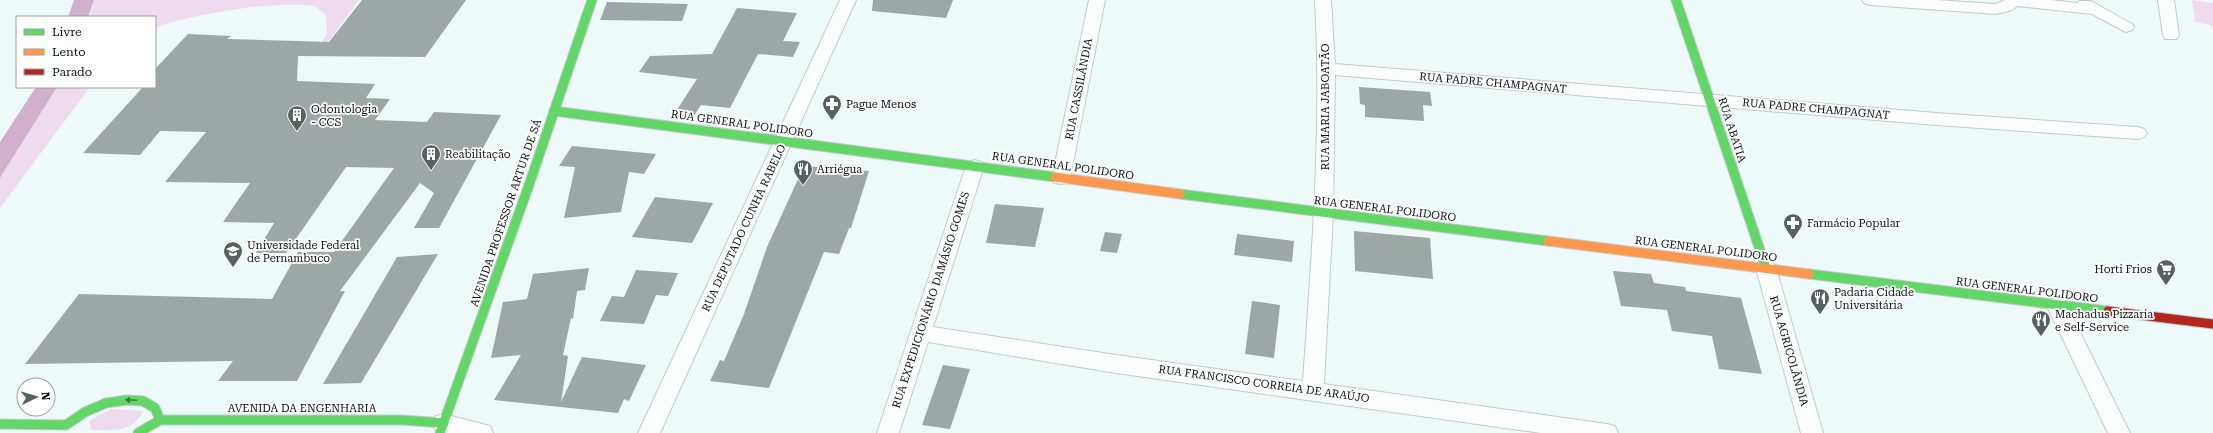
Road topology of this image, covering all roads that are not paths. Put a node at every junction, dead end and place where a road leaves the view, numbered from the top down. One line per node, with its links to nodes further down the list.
1 (592, 0): 14 (street, AVENIDA PROFESSOR ARTUR DE SÁ)
2 (848, 0): 16 (street, RUA DEPUTADO CUNHA RABELO)
3 (1097, 0): 18 (street, RUA CASSILÂNDIA)
4 (1324, 0): 12 (street, RUA MARIA JABOATÃO)
5 (1676, 0): 13 (street, RUA ABATIA)
6 (1870, 0): 9 (street)
7 (2079, 0): 9 (street)
8 (2166, 0): 11 (street)
9 (2095, 10): 10 (street)
10 (2126, 28)
11 (2171, 35)
12 (1327, 69): 13 (street, RUA PADRE CHAMPAGNAT); 19 (street, RUA MARIA JABOATÃO)
13 (1710, 100): 15 (street, RUA PADRE CHAMPAGNAT); 20 (street, RUA ABATIA)
14 (554, 111): 16 (street, RUA GENERAL POLIDORO); 28 (street, AVENIDA PROFESSOR ARTUR DE SÁ)
15 (2138, 133)
16 (783, 142): 17 (street, RUA GENERAL POLIDORO); 33 (street, RUA DEPUTADO CUNHA RABELO)
17 (975, 166): 18 (street, RUA GENERAL POLIDORO); 23 (street, RUA EXPEDICIONÁRIO DAMÁSIO GOMES)
18 (1061, 178): 19 (street, RUA GENERAL POLIDORO)
19 (1324, 213): 20 (street, RUA GENERAL POLIDORO); 24 (street, RUA MARIA JABOATÃO)
20 (1766, 268): 21 (street, RUA GENERAL POLIDORO); 36 (street, RUA AGRICOLÂNDIA)
21 (2057, 306): 22 (street, RUA GENERAL POLIDORO); 37 (street)
22 (2213, 324)
23 (921, 333): 24 (street, RUA FRANCISCO CORREIA DE ARAÚJO); 34 (street, RUA EXPEDICIONÁRIO DAMÁSIO GOMES)
24 (1313, 391): 29 (street, RUA FRANCISCO CORREIA DE ARAÚJO)
25 (160, 420): 27 (street, one-way to 27); 28 (street, AVENIDA DA ENGENHARIA); 31 (street)
26 (0, 424): 27 (street)
27 (66, 425): 30 (street)
28 (442, 428): 32 (street)
29 (1567, 430): 35 (street, RUA FRANCISCO CORREIA DE ARAÚJO)
30 (71, 433)
31 (138, 433)
32 (482, 433)
33 (648, 433)
34 (888, 433)
35 (1607, 433)
36 (1812, 433)
37 (2119, 433)

